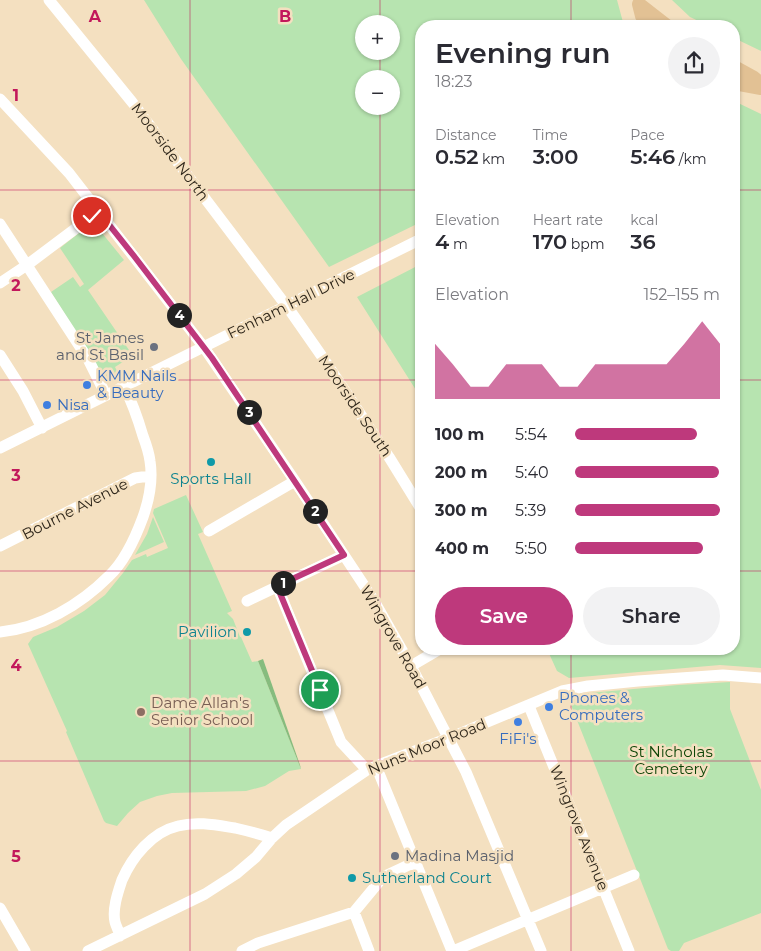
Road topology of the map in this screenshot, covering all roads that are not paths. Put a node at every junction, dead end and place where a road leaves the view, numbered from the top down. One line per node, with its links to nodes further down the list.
1 (49, 0): 16 (street, Moorside North)
2 (641, 5): 3 (main road); 4 (street); 5 (main road)
3 (644, 20)
4 (652, 20)
5 (660, 20)
6 (740, 70): 8 (main road)
7 (740, 84): 9 (main road)
8 (761, 84)
9 (761, 88)
10 (1, 102): 11 (street, Wingrove Road)
11 (99, 212): 14 (street); 17 (street, Wingrove Road)
12 (0, 224): 14 (street)
13 (415, 242): 16 (street, Fenham Hall Drive)
14 (27, 266): 15 (street); 20 (street)
15 (0, 283)
16 (286, 306): 17 (street, Fenham Hall Drive); 25 (street, Moorside South)
17 (203, 346): 19 (street, Fenham Hall Drive); 24 (street, Wingrove Road)
18 (0, 354): 21 (street)
19 (124, 386): 20 (street, Fenham Hall Drive); 23 (street)
20 (106, 395): 21 (street, Fenham Hall Drive)
21 (42, 428): 22 (street, Fenham Hall Drive)
22 (0, 448)
23 (151, 477): 27 (street, Bourne Avenue); 31 (street)
24 (296, 481): 26 (street); 28 (street, Wingrove Road)
25 (415, 498)
26 (209, 531)
27 (0, 546)
28 (344, 555): 29 (street); 33 (street, Wingrove Road)
29 (277, 586): 30 (street); 37 (street)
30 (246, 602)
31 (0, 632)
32 (430, 655): 33 (street)
33 (411, 666): 36 (street, Wingrove Road)
34 (761, 678): 35 (street, Nuns Moor Road)
35 (529, 706): 36 (street, Nuns Moor Road); 41 (street, Wingrove Avenue)
36 (449, 738): 37 (street, Nuns Moor Road); 44 (street, Wingrove Road)
37 (372, 768): 38 (street, Nuns Moor Road); 39 (street)
38 (272, 838): 45 (street, Nuns Moor Road); 45 (street)
39 (415, 862): 43 (street); 50 (street)
40 (634, 874): 41 (street)
41 (604, 888): 44 (street); 52 (street, Wingrove Avenue)
42 (0, 908): 46 (street)
43 (354, 912): 48 (street); 49 (street)
44 (528, 920): 50 (street); 51 (street, Wingrove Road)
45 (120, 936): 47 (street, Nuns Moor Road)
46 (25, 951)
47 (88, 951)
48 (242, 951)
49 (369, 951)
50 (452, 951)
51 (541, 951)
52 (629, 951)

